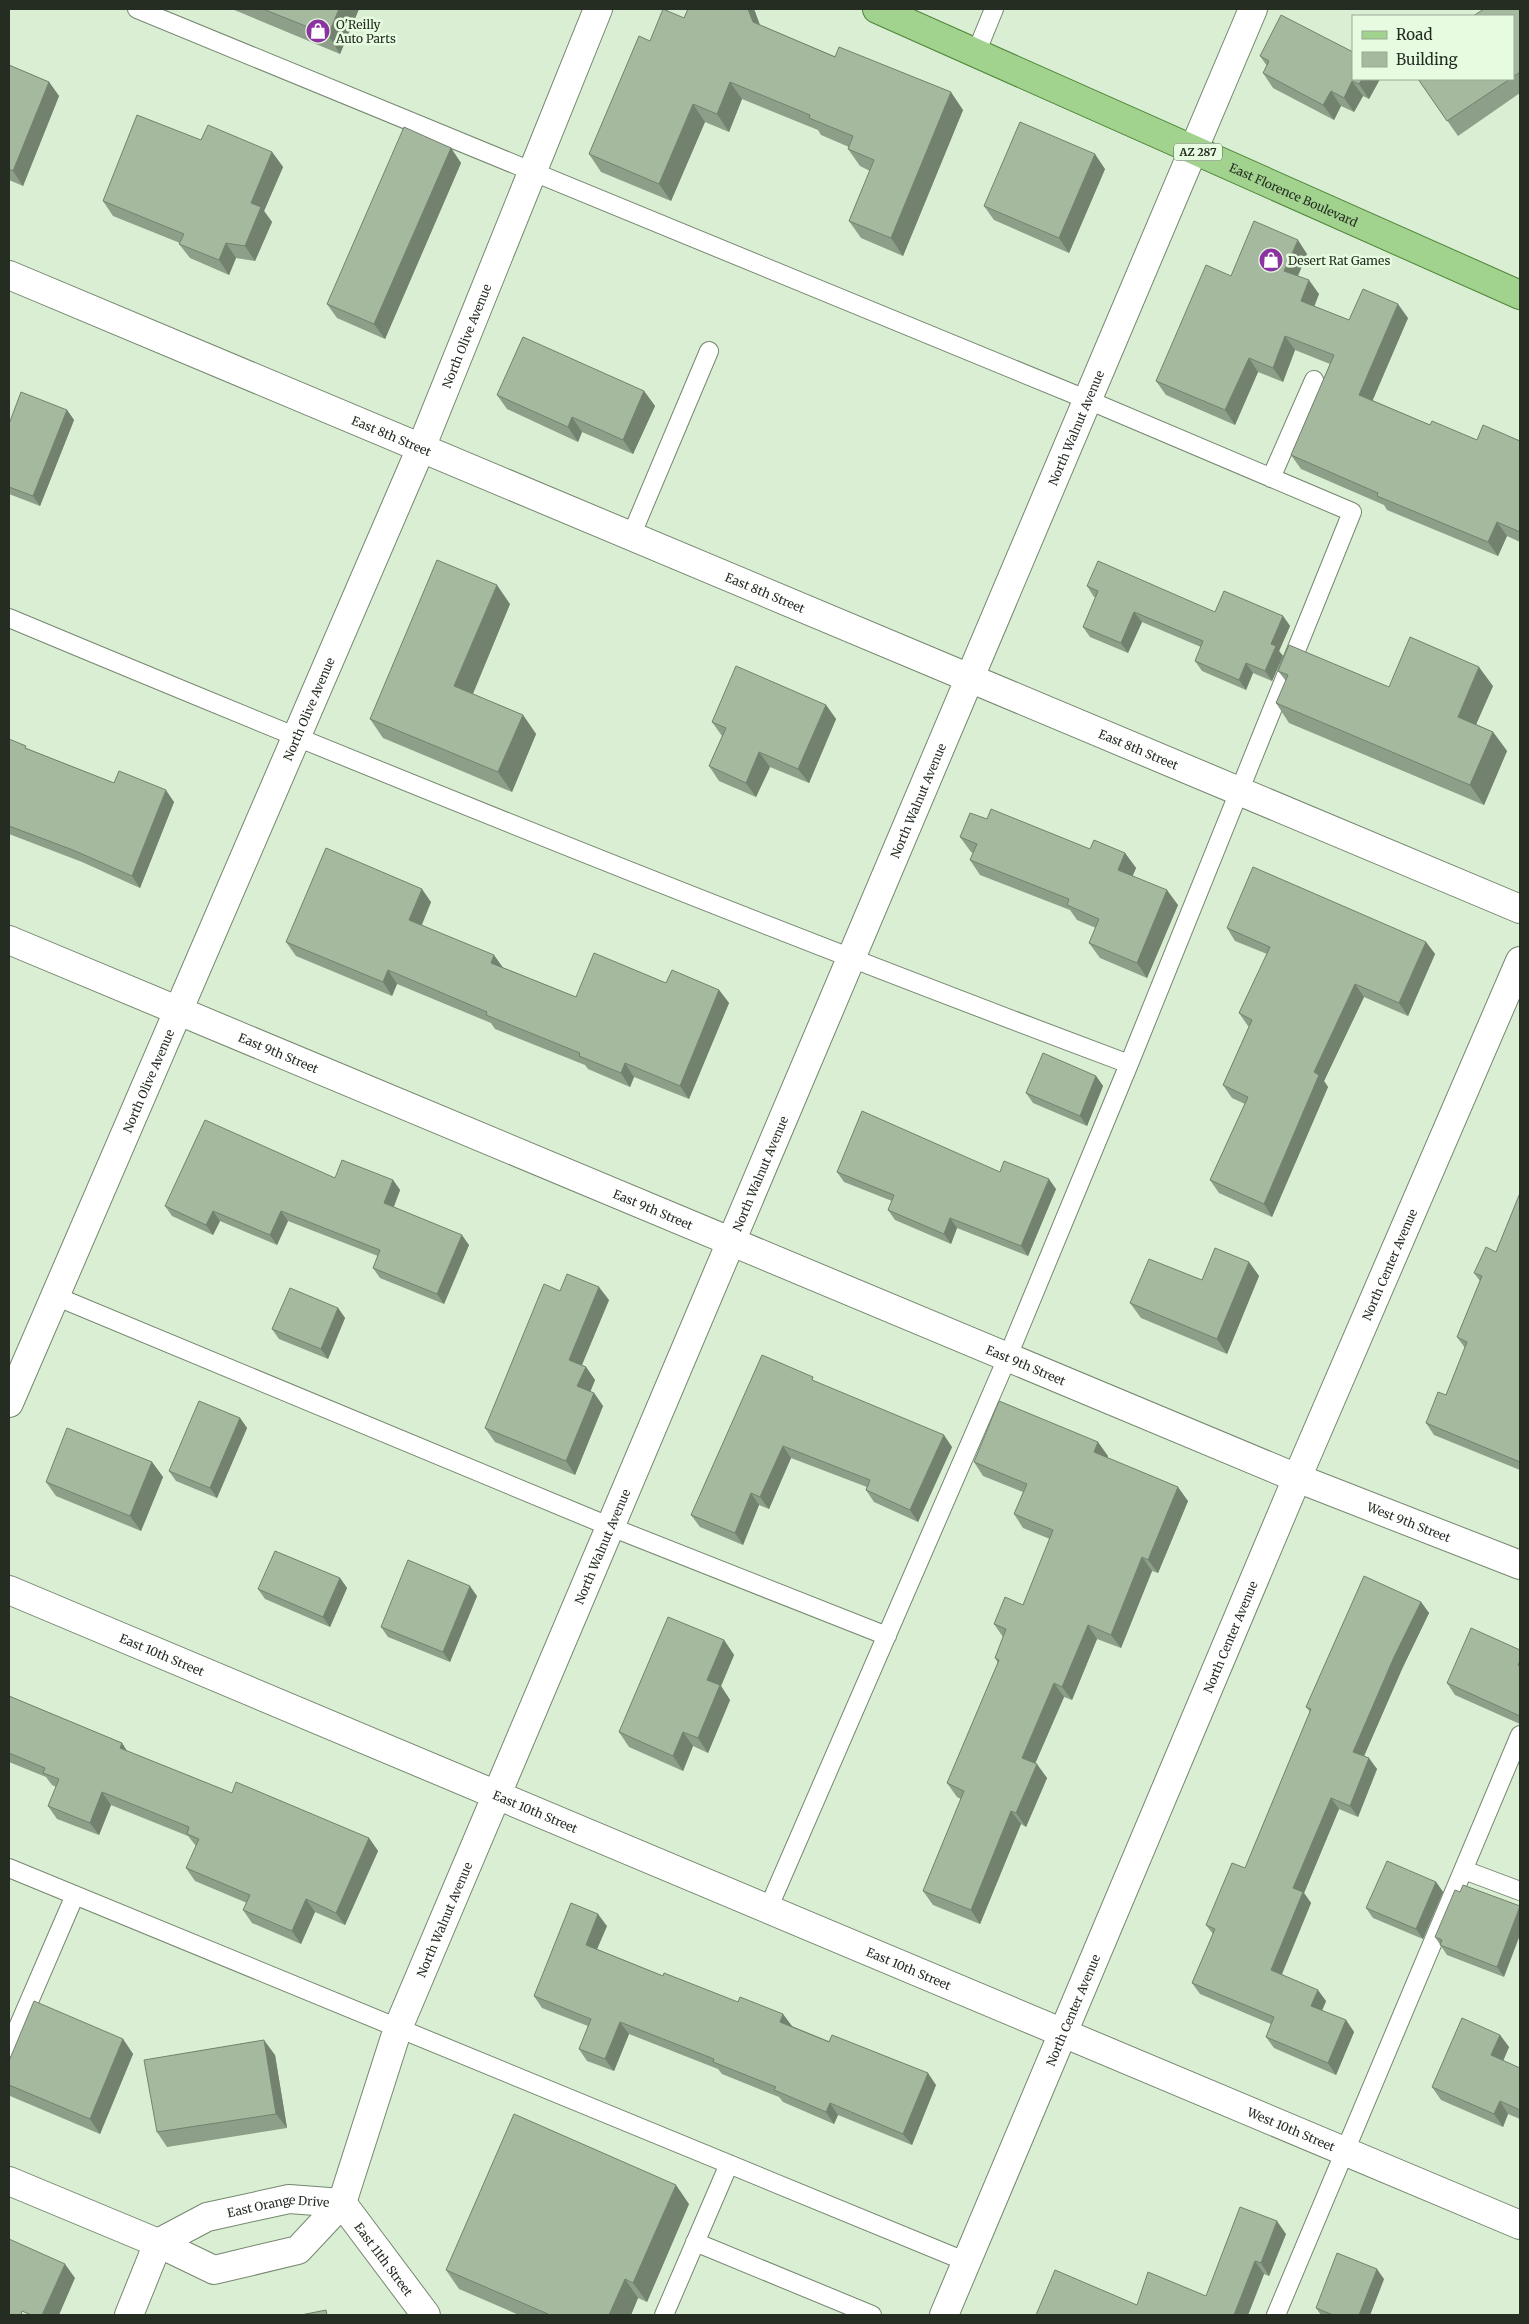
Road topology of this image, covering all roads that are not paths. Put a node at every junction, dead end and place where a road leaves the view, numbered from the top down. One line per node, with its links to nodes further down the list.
1 (137, 9): 8 (lane)
2 (598, 9): 8 (street, North Olive Avenue)
3 (876, 9): 6 (main road, East Florence Boulevard / AZ 287)
4 (994, 9): 6 (lane)
5 (1254, 9): 7 (street, North Walnut Avenue)
6 (976, 53): 7 (main road, East Florence Boulevard / AZ 287)
7 (1194, 150): 10 (main road, East Florence Boulevard / AZ 287); 13 (street, North Walnut Avenue)
8 (532, 172): 13 (lane); 14 (street, North Olive Avenue)
9 (9, 275): 14 (street, East 8th Street)
10 (1520, 295)
11 (709, 351): 16 (lane)
12 (1314, 380): 15 (lane)
13 (1088, 400): 15 (lane); 18 (street, North Walnut Avenue)
14 (421, 448): 16 (street, East 8th Street); 19 (street, North Olive Avenue)
15 (1271, 478): 20 (lane)
16 (631, 536): 18 (street, East 8th Street)
17 (9, 618): 19 (lane)
18 (970, 679): 20 (street, East 8th Street); 23 (street, North Walnut Avenue)
19 (296, 738): 23 (lane); 25 (street, North Olive Avenue)
20 (1239, 792): 21 (street, East 8th Street); 26 (lane)
21 (1520, 909)
22 (9, 940): 25 (street, East 9th Street)
23 (851, 960): 26 (lane); 27 (street, North Walnut Avenue)
24 (1520, 961): 31 (street, North Center Avenue)
25 (179, 1011): 27 (street, East 9th Street); 28 (street, North Olive Avenue)
26 (1129, 1064): 29 (lane)
27 (732, 1242): 29 (street, East 9th Street); 32 (street, North Walnut Avenue)
28 (55, 1296): 30 (street, North Olive Avenue); 32 (lane)
29 (1008, 1356): 31 (street, East 9th Street); 35 (lane)
30 (9, 1403)
31 (1298, 1478): 33 (street, West 9th Street); 44 (street, North Center Avenue)
32 (611, 1527): 35 (lane); 37 (street, North Walnut Avenue)
33 (1520, 1565)
34 (9, 1590): 37 (street, East 10th Street)
35 (887, 1636): 42 (lane)
36 (1520, 1735): 39 (lane)
37 (497, 1795): 42 (street, East 10th Street); 43 (street, North Walnut Avenue)
38 (9, 1868): 41 (lane)
39 (1464, 1870): 40 (lane); 46 (lane)
40 (1520, 1892)
41 (74, 1895): 43 (lane); 45 (lane)
42 (768, 1909): 44 (street, East 10th Street)
43 (398, 2028): 47 (lane); 49 (street, North Walnut Avenue)
44 (1062, 2033): 46 (street, West 10th Street); 53 (street, North Center Avenue)
45 (9, 2048)
46 (1346, 2152): 50 (street, West 10th Street); 59 (lane)
47 (730, 2164): 51 (lane); 53 (lane)
48 (9, 2181): 52 (street, East Orange Drive)
49 (342, 2203): 52 (street, East Orange Drive); 52 (street, East Orange Drive); 55 (street, East 11th Street)
50 (1520, 2225)
51 (695, 2242): 56 (lane); 57 (lane)
52 (158, 2243): 54 (street)
53 (967, 2262): 58 (street, North Center Avenue)
54 (129, 2315)
55 (426, 2315)
56 (664, 2315)
57 (872, 2315)
58 (944, 2315)
59 (1276, 2315)

